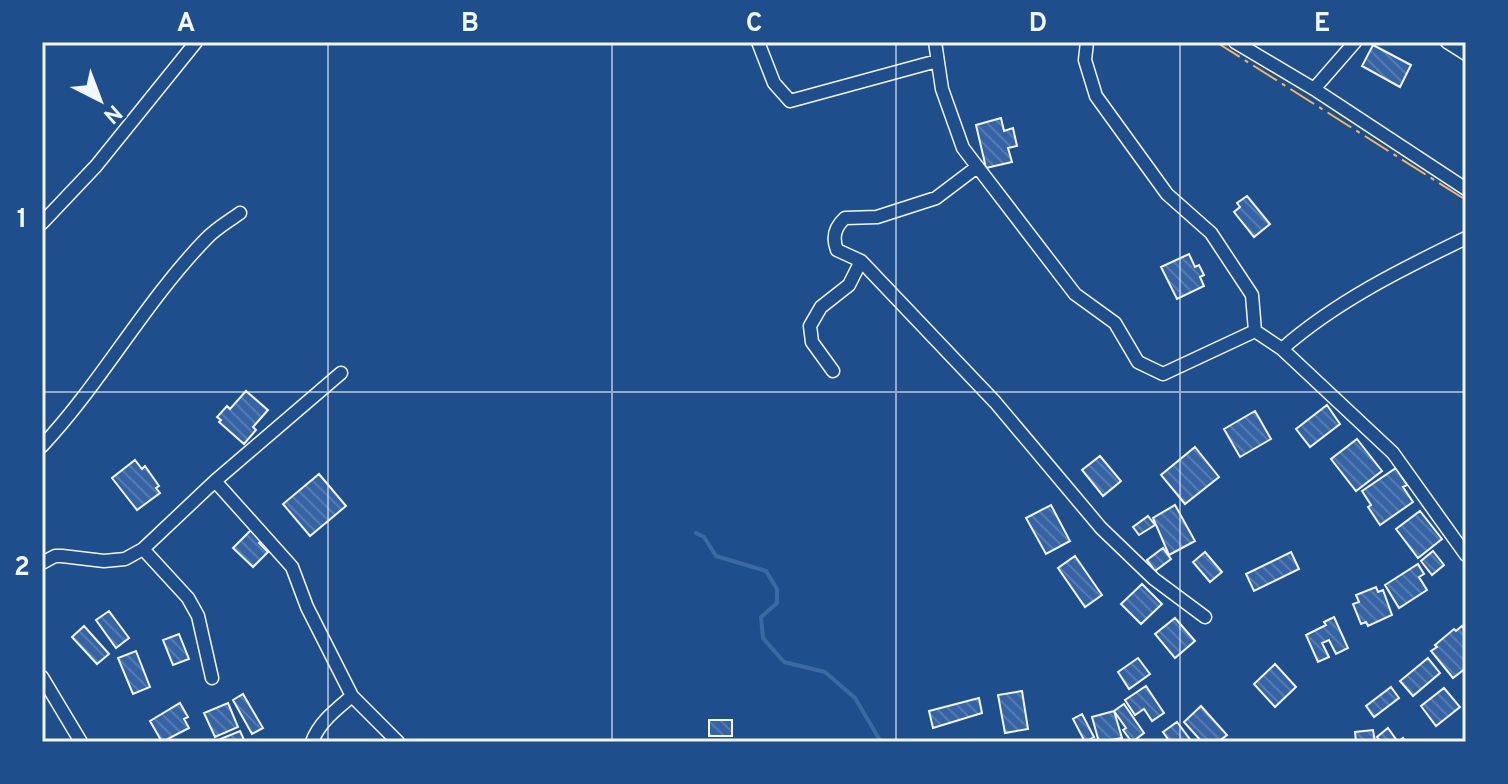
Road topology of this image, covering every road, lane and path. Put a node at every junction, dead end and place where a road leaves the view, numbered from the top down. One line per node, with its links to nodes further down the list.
1 (196, 42): 14 (street)
2 (758, 42): 9 (street)
3 (935, 42): 9 (street)
4 (1087, 42): 17 (street)
5 (1235, 42): 10 (street)
6 (1355, 42): 10 (street)
7 (1447, 42): 8 (street)
8 (1466, 54)
9 (937, 61): 11 (street)
10 (1314, 89): 12 (street)
11 (977, 167): 16 (street); 17 (street)
12 (1466, 189)
13 (240, 213): 21 (street)
14 (42, 223)
15 (1466, 238): 18 (street)
16 (861, 261): 19 (street); 26 (street)
17 (1255, 331): 18 (street)
18 (1282, 349): 24 (street)
19 (833, 371)
20 (341, 373): 22 (street)
21 (42, 446)
22 (215, 481): 23 (street); 29 (street)
23 (143, 549): 25 (street); 28 (street)
24 (1466, 555)
25 (42, 563)
26 (1205, 617)
27 (42, 677): 30 (street)
28 (212, 678)
29 (352, 696): 31 (street); 32 (street)
30 (81, 742)
31 (312, 742)
32 (398, 742)

